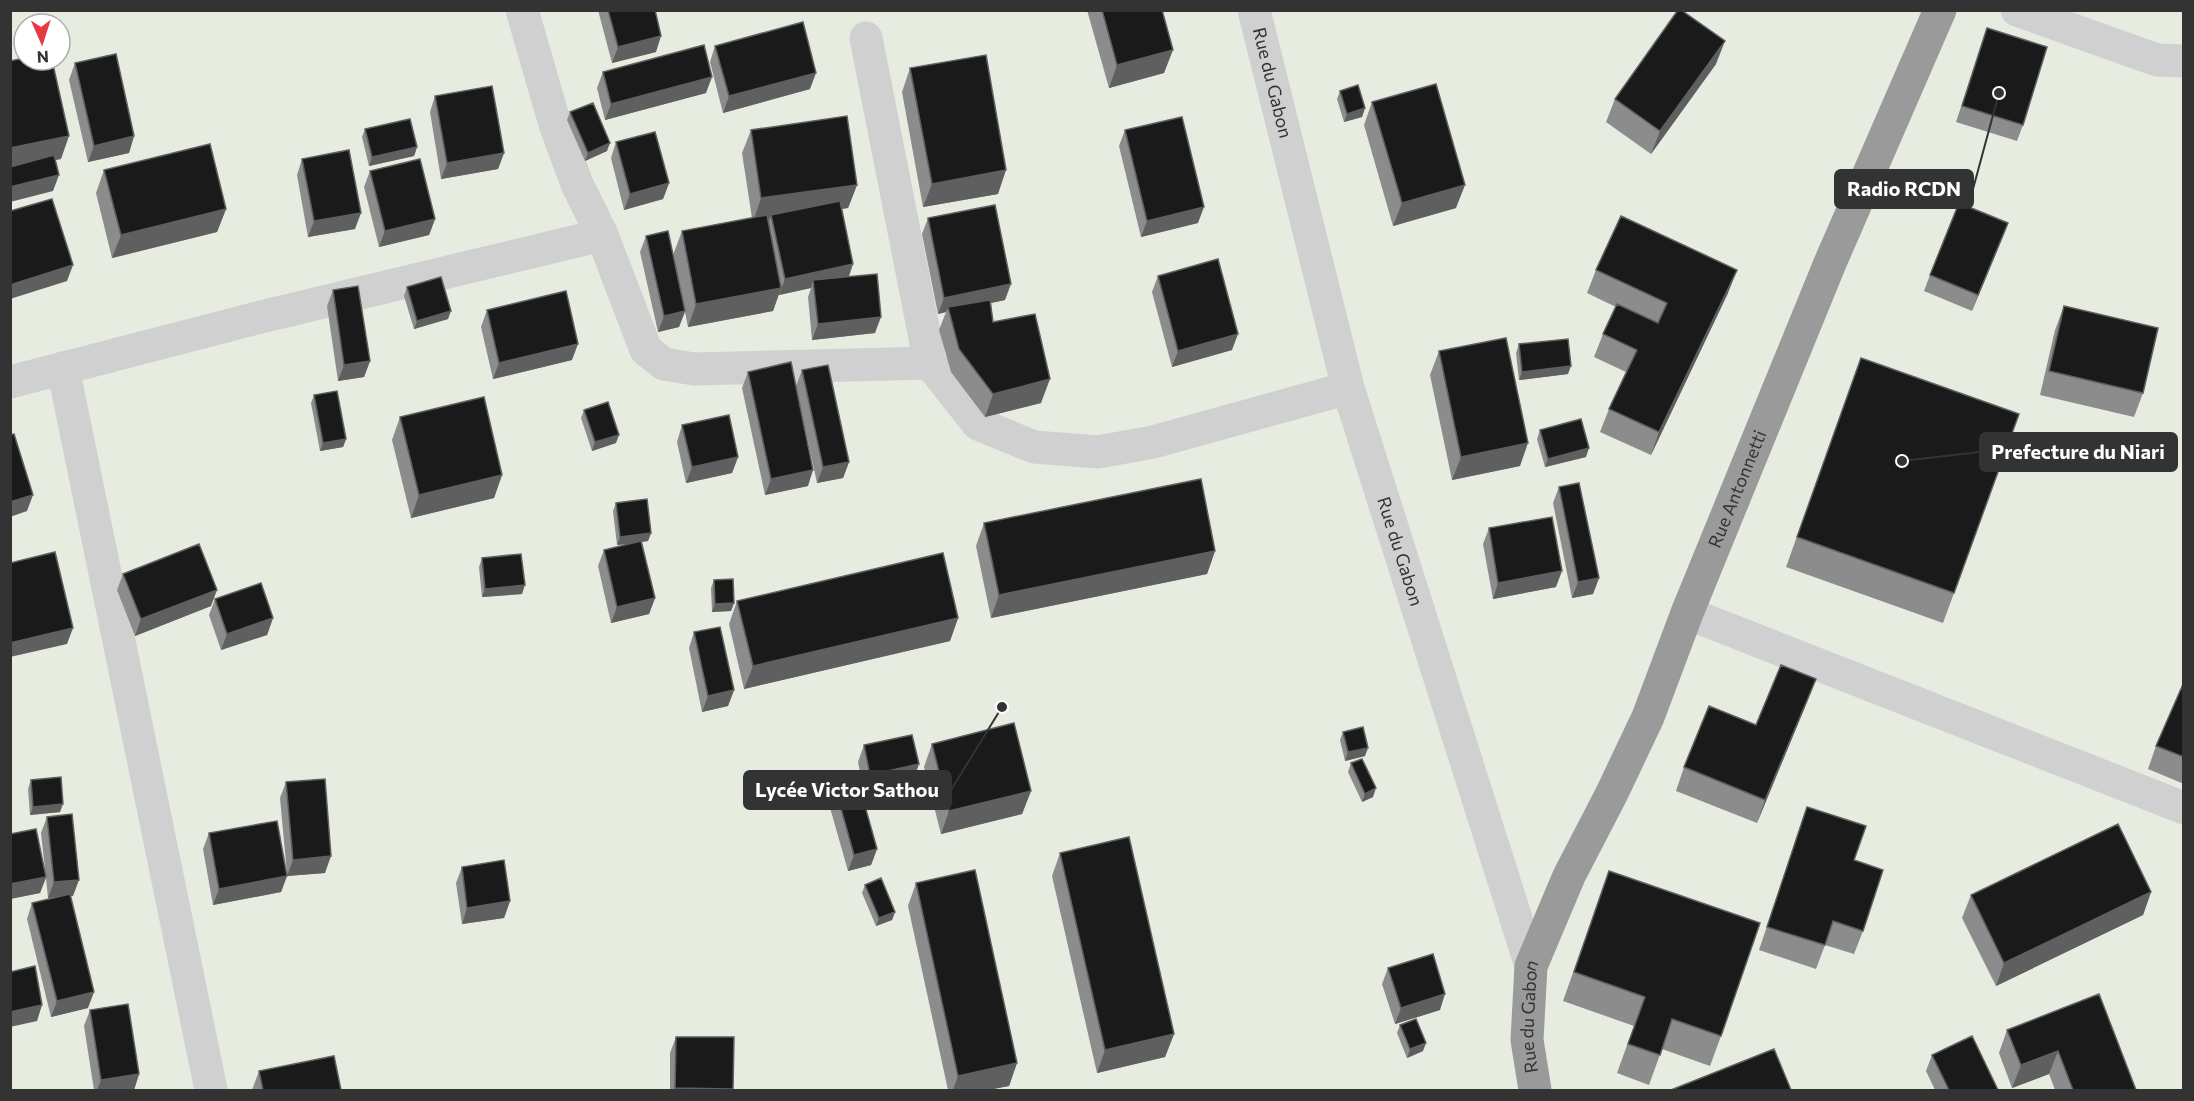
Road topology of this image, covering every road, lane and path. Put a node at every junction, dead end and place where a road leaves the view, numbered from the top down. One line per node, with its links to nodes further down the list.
1 (522, 10): 7 (street)
2 (1254, 10): 11 (street, Rue du Gabon)
3 (1940, 10): 12 (highway, Rue Antonnetti)
4 (2017, 10): 6 (street)
5 (866, 38): 8 (street)
6 (2184, 61)
7 (602, 236): 8 (street); 9 (street)
8 (930, 363): 11 (street)
9 (63, 368): 10 (street); 15 (street)
10 (10, 382)
11 (1348, 388): 14 (street, Rue du Gabon)
12 (1687, 613): 13 (street); 14 (highway, Rue Antonnetti)
13 (2184, 808)
14 (1531, 966): 16 (highway, Rue du Gabon)
15 (210, 1090)
16 (1534, 1090)

